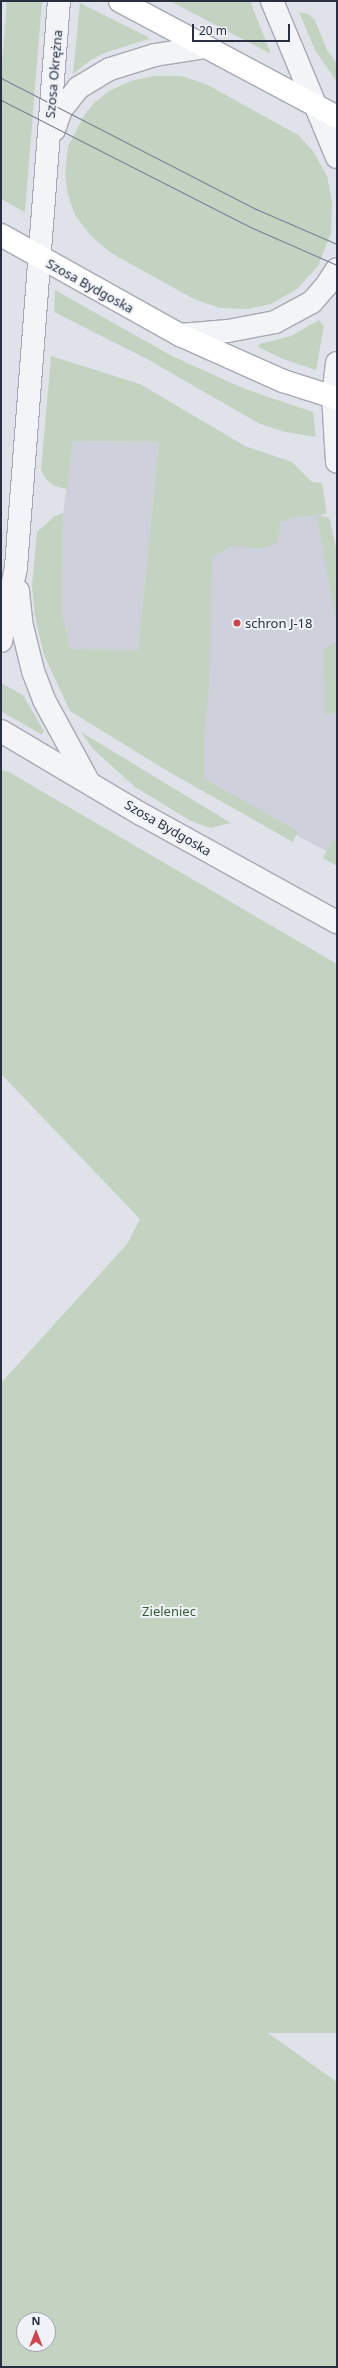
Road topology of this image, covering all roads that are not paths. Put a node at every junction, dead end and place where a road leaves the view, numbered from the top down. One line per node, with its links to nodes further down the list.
1 (59, 1): 7 (street, Szosa Okrężna)
2 (120, 1): 4 (main road)
3 (272, 1): 5 (street)
4 (206, 47): 5 (main road); 7 (street, Szosa Okrężna)
5 (316, 106): 6 (main road); 8 (street)
6 (337, 117)
7 (47, 148): 10 (street, Szosa Okrężna)
8 (337, 157)
9 (1, 235): 10 (main road, Szosa Bydgoska)
10 (41, 259): 12 (main road, Szosa Bydgoska); 16 (street, Szosa Okrężna)
11 (337, 269): 12 (street)
12 (180, 335): 14 (main road, Szosa Bydgoska)
13 (337, 364): 14 (street)
14 (335, 397): 15 (street)
15 (337, 462)
16 (16, 568): 17 (street); 19 (street)
17 (1, 641)
18 (1, 731): 19 (street, Szosa Bydgoska)
19 (89, 782): 20 (street, Szosa Bydgoska)
20 (332, 916)

